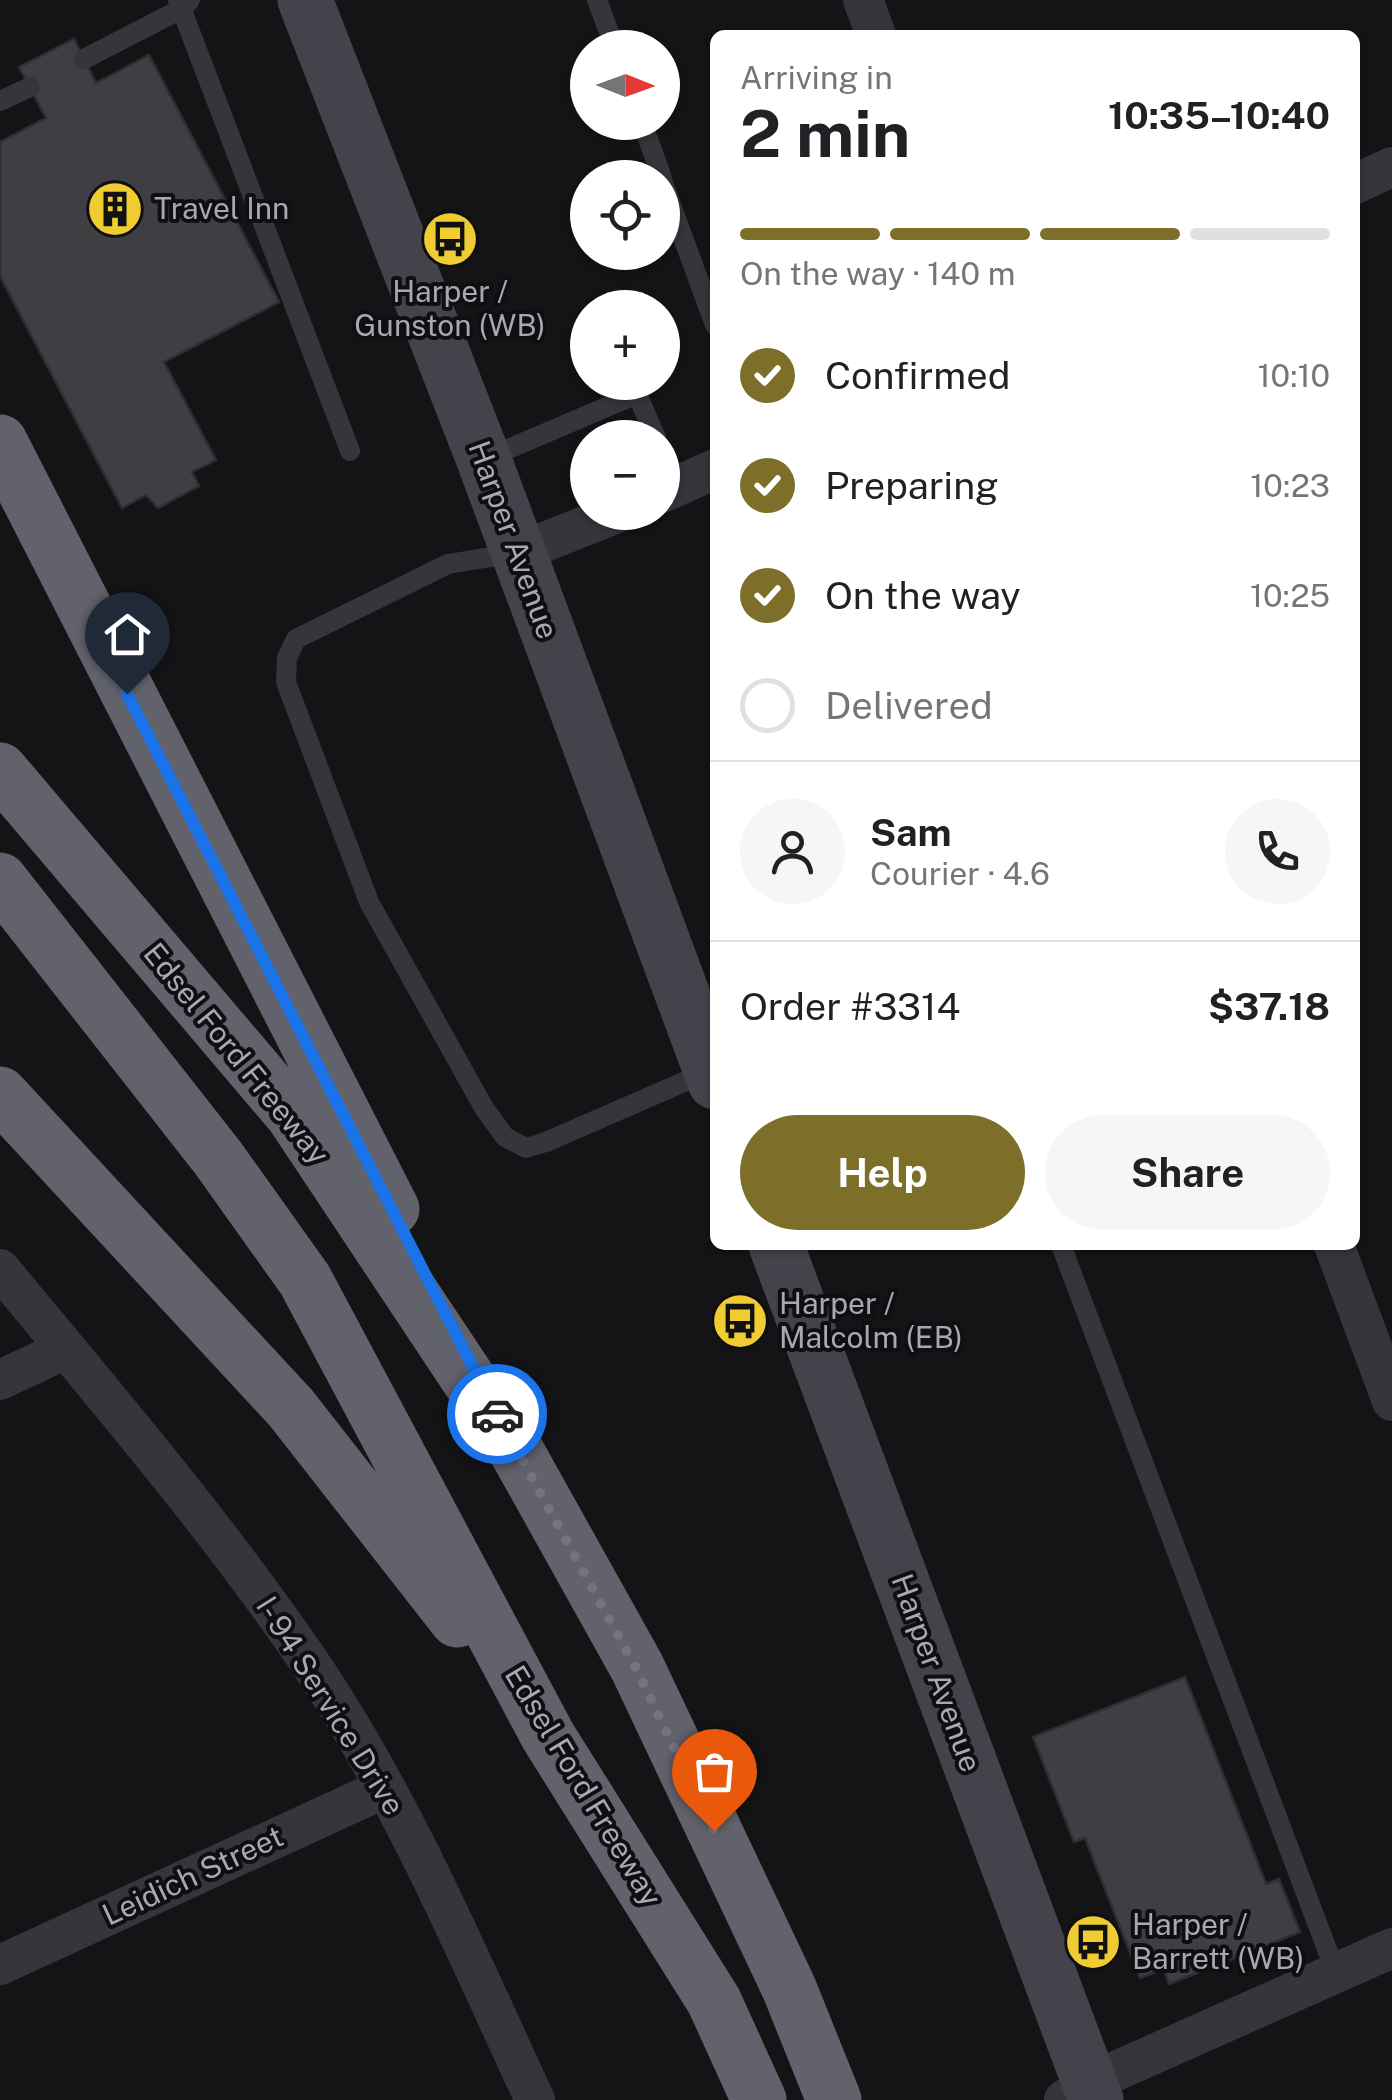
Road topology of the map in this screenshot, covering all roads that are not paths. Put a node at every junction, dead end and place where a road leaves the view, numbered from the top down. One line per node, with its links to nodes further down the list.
1 (305, 0): 19 (main road, Harper Avenue)
2 (598, 0): 5 (lane)
3 (862, 0): 6 (street)
4 (184, 3): 7 (lane); 18 (lane)
5 (608, 30)
6 (874, 30)
7 (84, 59)
8 (30, 87): 9 (lane)
9 (0, 101)
10 (1392, 167): 11 (street)
11 (1360, 182)
12 (680, 229): 13 (lane)
13 (710, 311)
14 (577, 420): 15 (lane)
15 (648, 420)
16 (570, 423): 19 (lane)
17 (0, 442): 36 (highway)
18 (350, 450)
19 (484, 460): 23 (main road, Harper Avenue)
20 (710, 470): 21 (street)
21 (680, 476)
22 (575, 530): 23 (street)
23 (517, 553): 26 (main road, Harper Avenue); 27 (lane)
24 (0, 770): 36 (highway, Edsel Ford Freeway)
25 (0, 880): 37 (highway, Edsel Ford Freeway)
26 (710, 1068)
27 (710, 1077)
28 (0, 1094): 37 (highway)
29 (778, 1250): 42 (main road, Harper Avenue)
30 (1063, 1250): 41 (lane)
31 (1336, 1250): 35 (street)
32 (0, 1269): 33 (street, I- 94 Service Drive)
33 (66, 1349): 34 (street); 38 (street, I- 94 Service Drive)
34 (0, 1380)
35 (1392, 1400)
36 (517, 1452): 45 (highway, Edsel Ford Freeway)
37 (548, 1736): 44 (highway, Edsel Ford Freeway)
38 (385, 1788): 40 (street, Leidich Street); 43 (street, I- 94 Service Drive)
39 (1392, 1948): 41 (street)
40 (0, 1965)
41 (1336, 1973): 42 (street)
42 (1083, 2094)
43 (535, 2100)
44 (759, 2100)
45 (834, 2100)

